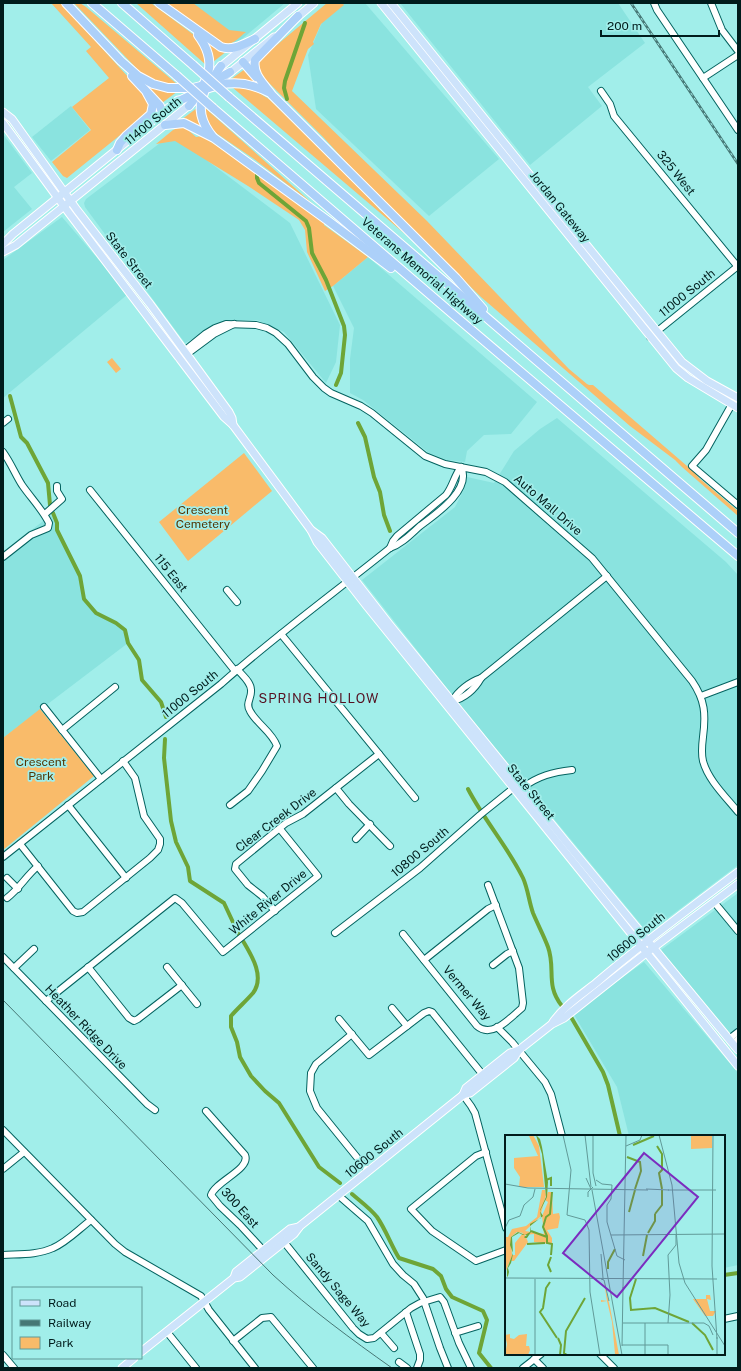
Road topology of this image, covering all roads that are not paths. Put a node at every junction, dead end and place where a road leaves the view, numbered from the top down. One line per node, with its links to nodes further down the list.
1 (66, 3): 16 (highway)
2 (92, 3): 47 (highway, Veterans Memorial Highway, bridge)
3 (122, 3): 48 (highway, Veterans Memorial Highway, bridge)
4 (159, 3): 12 (highway)
5 (298, 3): 13 (main road)
6 (314, 3): 11 (main road)
7 (381, 3): 36 (main road, Jordan Gateway)
8 (391, 3): 35 (main road, Jordan Gateway)
9 (654, 3): 20 (street)
10 (711, 3): 14 (street)
11 (298, 16): 17 (main road); 21 (highway)
12 (194, 29): 13 (highway); 22 (highway)
13 (255, 39): 18 (main road)
14 (737, 47)
15 (738, 55): 20 (street)
16 (121, 61): 23 (highway); 25 (highway)
17 (242, 62): 19 (main road); 21 (highway)
18 (221, 66): 22 (highway)
19 (230, 72): 22 (highway)
20 (703, 78): 33 (street)
21 (264, 84): 26 (highway)
22 (206, 86): 23 (highway); 26 (highway); 27 (highway); 28 (highway); 34 (highway)
23 (192, 88): 27 (main road, 11400 South)
24 (600, 91): 45 (street, 325 West)
25 (147, 93): 30 (highway); 37 (highway)
26 (272, 95): 48 (highway)
27 (175, 103): 30 (main road, 11400 South)
28 (189, 106): 32 (main road, 11400 South)
29 (3, 112): 38 (main road, State Street)
30 (162, 113): 37 (main road, 11400 South)
31 (3, 122): 39 (main road, State Street)
32 (165, 125): 34 (highway); 40 (main road, 11400 South)
33 (738, 130)
34 (214, 138): 47 (highway)
35 (500, 138): 36 (main road); 49 (main road, Jordan Gateway)
36 (494, 143): 50 (main road, Jordan Gateway)
37 (117, 150): 38 (main road, 11400 South)
38 (64, 193): 39 (main road, 11400 South); 40 (main road, State Street)
39 (58, 198): 41 (main road, State Street); 42 (main road, 11400 South)
40 (71, 201): 41 (main road, 11400 South); 46 (main road, State Street)
41 (64, 207): 43 (main road, 11400 South); 44 (main road, State Street)
42 (3, 244)
43 (3, 252)
44 (106, 262): 46 (main road); 52 (main road, State Street)
45 (738, 266): 49 (street, 11000 South)
46 (144, 296): 51 (main road, State Street)
47 (455, 316): 63 (highway, Veterans Memorial Highway)
48 (504, 332): 62 (highway, Veterans Memorial Highway)
49 (657, 332): 50 (street, 11000 South); 53 (main road, Jordan Gateway)
50 (650, 337): 54 (main road, Jordan Gateway)
51 (186, 353): 52 (street, Auto Mall Drive); 55 (main road, State Street); 57 (street, Auto Mall Drive)
52 (179, 358): 55 (main road, State Street)
53 (737, 398): 54 (street)
54 (735, 406): 60 (street)
55 (233, 425): 66 (main road, State Street)
56 (3, 452): 61 (street)
57 (461, 467): 65 (street, Auto Mall Drive); 66 (street, 11000 South)
58 (56, 486): 61 (street)
59 (90, 490): 70 (street, 115 East)
60 (738, 505)
61 (44, 514): 64 (street)
62 (737, 532)
63 (738, 556)
64 (3, 557)
65 (607, 576): 73 (street, Auto Mall Drive); 74 (street)
66 (350, 580): 69 (street, 11000 South); 74 (main road, State Street); 82 (main road, State Street)
67 (227, 590): 68 (street)
68 (237, 602)
69 (281, 634): 70 (street, 11000 South); 77 (street)
70 (236, 670): 78 (street, 11000 South); 85 (street, 115 East)
71 (738, 682): 73 (street)
72 (115, 687): 76 (street)
73 (701, 696): 87 (street, Auto Mall Drive)
74 (452, 701): 82 (main road, State Street)
75 (44, 707): 76 (street)
76 (62, 730): 80 (street)
77 (379, 754): 81 (street, Clear Creek Drive); 83 (street)
78 (123, 761): 80 (street, 11000 South); 98 (street)
79 (572, 770): 82 (street, 10800 South)
80 (101, 779): 84 (street, 11000 South)
81 (336, 788): 88 (street); 89 (street, Clear Creek Drive)
82 (519, 788): 86 (main road, State Street); 94 (main road, State Street); 107 (street, 10800 South)
83 (415, 798)
84 (68, 805): 91 (street, 11000 South); 98 (street)
85 (230, 805)
86 (532, 811): 94 (main road); 110 (main road, State Street)
87 (738, 812)
88 (370, 824): 90 (street); 92 (street)
89 (280, 829): 105 (street, White River Drive); 105 (street, Clear Creek Drive)
90 (356, 839)
91 (20, 844): 93 (street, 11000 South); 95 (street)
92 (390, 846)
93 (3, 857)
94 (578, 857): 109 (main road, State Street)
95 (38, 866): 98 (street); 101 (street)
96 (738, 872): 109 (main road, 10600 South)
97 (7, 878): 101 (street)
98 (126, 878)
99 (738, 884): 103 (main road, 10600 South)
100 (488, 885): 104 (street)
101 (18, 889): 102 (street)
102 (7, 898)
103 (714, 902): 106 (street); 111 (main road, 10600 South)
104 (496, 905): 113 (street); 116 (street)
105 (275, 911): 118 (street, White River Drive)
106 (738, 931)
107 (335, 933)
108 (404, 934): 116 (street, Vermer Way)
109 (648, 941): 110 (main road, 10600 South); 111 (main road, State Street)
110 (641, 946): 114 (main road, State Street); 122 (main road, 10600 South)
111 (654, 948): 114 (main road, 10600 South); 133 (main road, State Street)
112 (34, 949): 120 (street)
113 (514, 951): 117 (street); 130 (street)
114 (647, 953): 126 (main road, 10600 South); 136 (main road, State Street)
115 (3, 957): 120 (street, Heather Ridge Drive)
116 (424, 960): 130 (street, Vermer Way)
117 (493, 965)
118 (88, 967): 121 (street); 123 (street)
119 (167, 967): 121 (street)
120 (14, 968): 123 (street, Heather Ridge Drive)
121 (182, 985): 124 (street)
122 (587, 990): 126 (main road); 128 (main road, 10600 South)
123 (46, 1001): 139 (street, Heather Ridge Drive)
124 (197, 1004)
125 (392, 1008): 129 (street)
126 (570, 1013): 128 (main road, 10600 South)
127 (339, 1019): 132 (street)
128 (552, 1024): 134 (main road, 10600 South)
129 (407, 1026): 132 (street); 137 (street)
130 (498, 1027): 134 (street, Vermer Way)
131 (738, 1032): 133 (street)
132 (352, 1034): 146 (street)
133 (733, 1041): 135 (main road, State Street)
134 (520, 1050): 137 (main road, 10600 South); 138 (main road, 10600 South); 142 (street, Vermer Way)
135 (738, 1050)
136 (738, 1066)
137 (483, 1075): 138 (main road, 10600 South)
138 (463, 1095): 144 (street); 146 (main road, 10600 South)
139 (155, 1110)
140 (206, 1111): 152 (street, 300 East)
141 (3, 1130): 143 (street)
142 (562, 1135)
143 (24, 1152): 145 (street); 148 (street)
144 (486, 1152): 149 (street); 153 (street)
145 (3, 1169)
146 (368, 1171): 147 (main road, 10600 South)
147 (338, 1195): 150 (main road, 10600 South); 157 (street)
148 (91, 1220): 154 (street); 156 (street)
149 (505, 1224)
150 (299, 1227): 151 (main road, 10600 South); 152 (main road, 10600 South)
151 (284, 1242): 155 (main road, 10600 South); 163 (street, Sandy Sage Way)
152 (263, 1250): 155 (main road, 10600 South)
153 (505, 1250)
154 (3, 1255)
155 (234, 1278): 156 (main road, 10600 South)
156 (204, 1302): 162 (main road, 10600 South); 165 (street)
157 (424, 1302): 158 (street, Sandy Sage Way); 164 (street, Sandy Sage Way); 181 (street)
158 (406, 1312): 163 (street, Sandy Sage Way); 180 (street)
159 (738, 1316): 160 (street)
160 (725, 1318)
161 (478, 1326): 164 (street)
162 (167, 1332): 167 (main road, 10600 South); 176 (street)
163 (381, 1333): 166 (street)
164 (455, 1333): 182 (street)
165 (233, 1341): 177 (street); 178 (street)
166 (394, 1348)
167 (142, 1351)
168 (3, 1355): 174 (street)
169 (539, 1355): 171 (street)
170 (601, 1355): 185 (street)
171 (534, 1359): 183 (street); 184 (street)
172 (399, 1362): 179 (street)
173 (132, 1363): 175 (main road)
174 (14, 1368)
175 (122, 1368)
176 (196, 1368)
177 (255, 1368)
178 (313, 1368)
179 (408, 1368)
180 (417, 1368)
181 (448, 1368)
182 (471, 1368)
183 (523, 1368)
184 (543, 1368)
185 (614, 1368)

